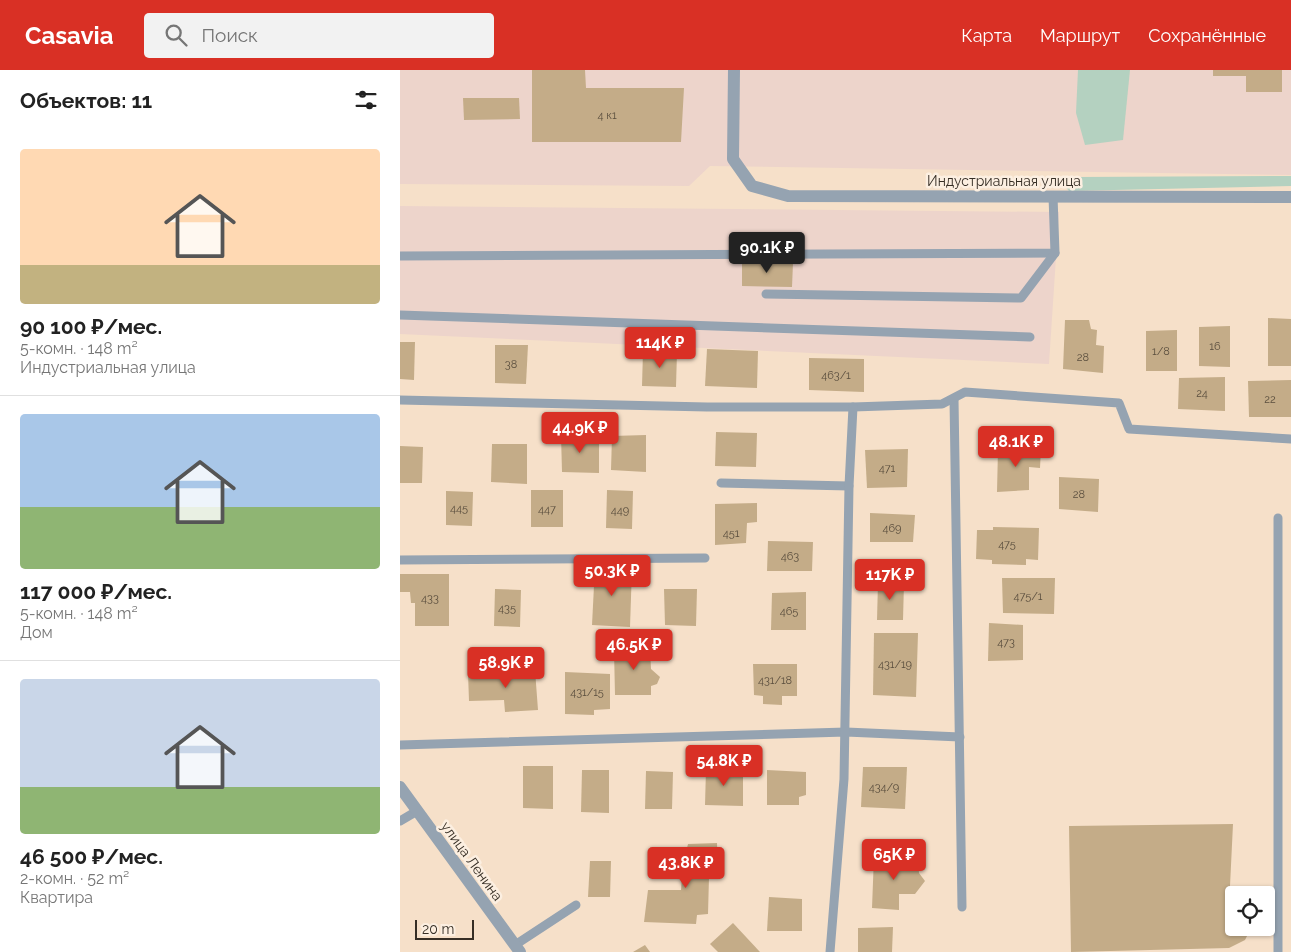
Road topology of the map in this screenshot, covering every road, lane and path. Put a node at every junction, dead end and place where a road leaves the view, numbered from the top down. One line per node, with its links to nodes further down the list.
1 (734, 70): 2 (street, Индустриальная улица)
2 (1054, 196): 3 (street, Индустриальная улица); 4 (lane)
3 (1291, 197)
4 (1055, 253): 5 (lane); 6 (lane)
5 (400, 256)
6 (766, 294)
7 (400, 315): 8 (lane)
8 (1030, 337)
9 (954, 398): 11 (lane); 12 (lane); 19 (lane)
10 (400, 400): 11 (lane)
11 (853, 407): 14 (lane)
12 (1291, 438)
13 (721, 483): 14 (lane)
14 (849, 486): 18 (lane)
15 (1278, 518): 28 (lane)
16 (705, 558): 17 (lane)
17 (400, 560)
18 (846, 732): 19 (lane); 20 (lane); 27 (lane)
19 (960, 737): 25 (lane)
20 (400, 745)
21 (400, 787): 22 (street, улица Ленина)
22 (417, 811): 23 (lane); 26 (street, улица Ленина)
23 (400, 822)
24 (576, 905): 26 (lane)
25 (962, 907)
26 (517, 948)
27 (830, 952)
28 (1278, 952)

